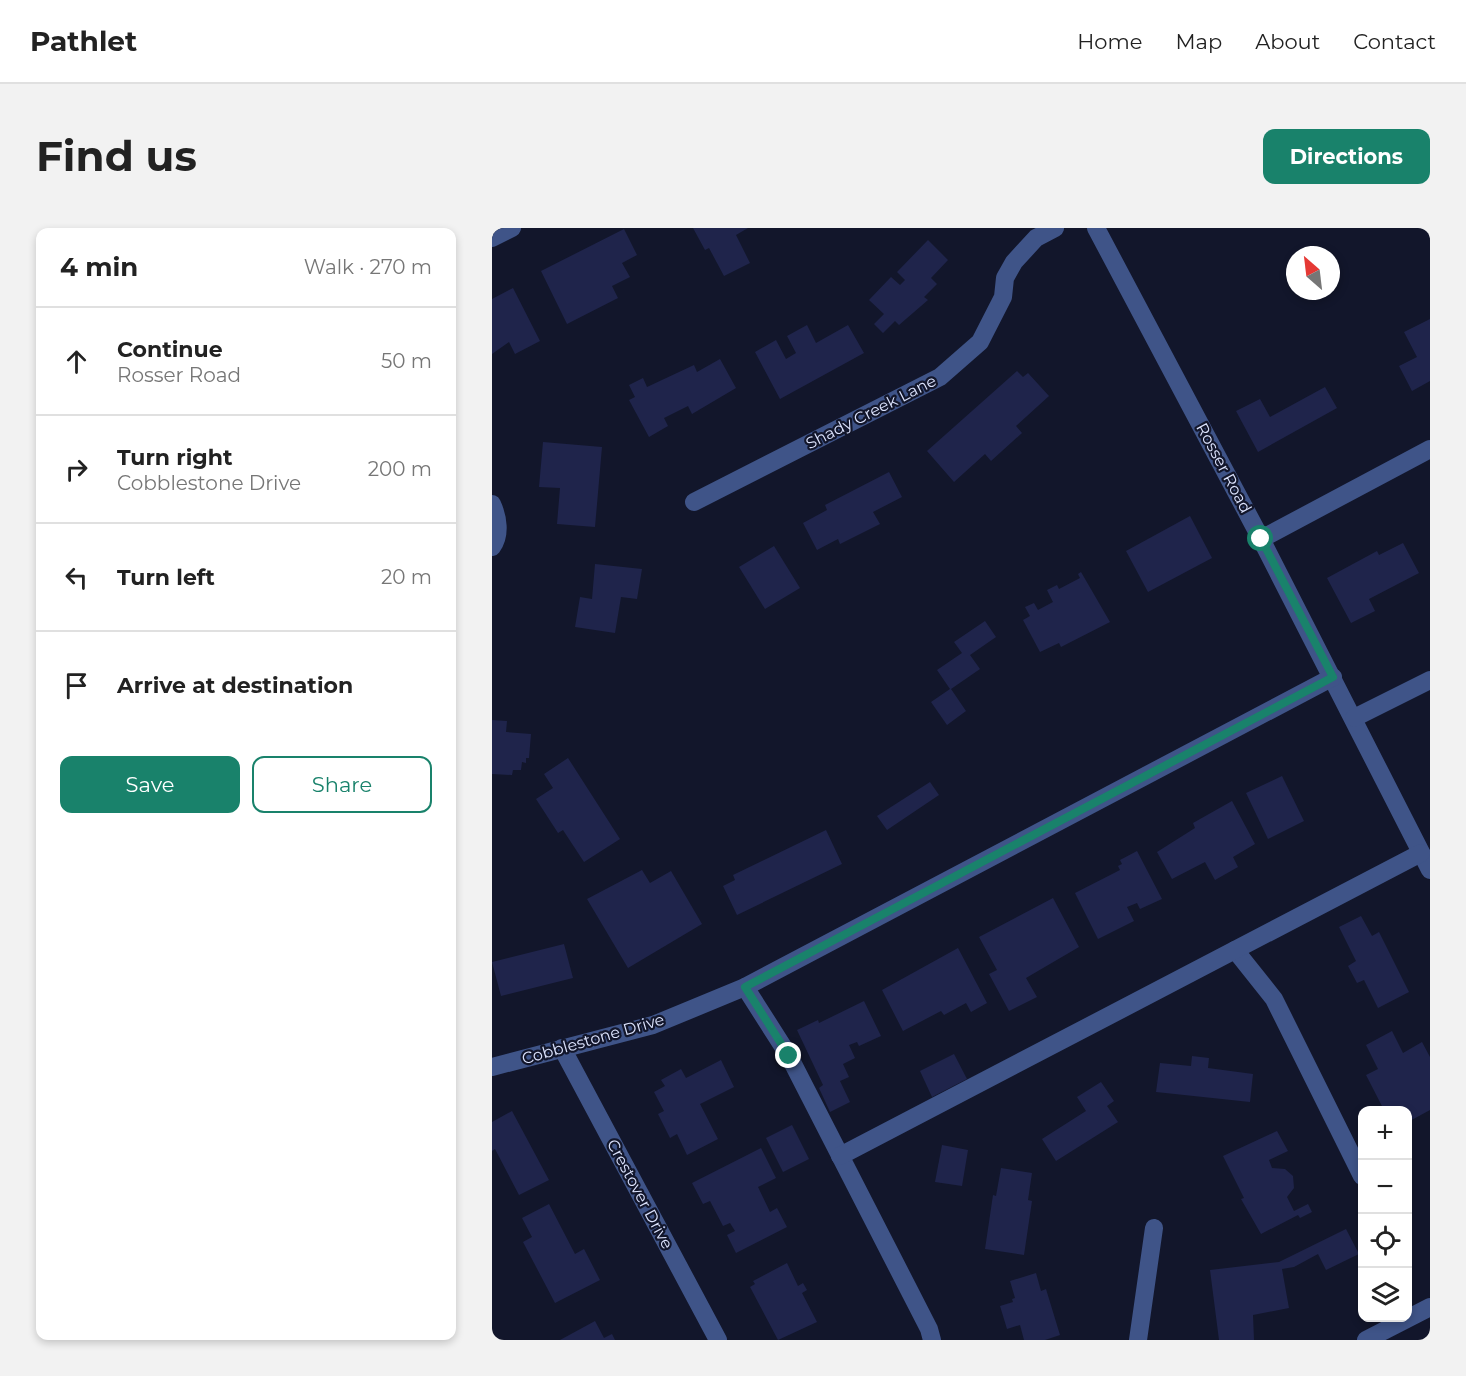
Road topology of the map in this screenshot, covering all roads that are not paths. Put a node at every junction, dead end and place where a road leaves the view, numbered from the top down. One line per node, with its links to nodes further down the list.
1 (512, 228): 4 (street)
2 (1055, 228): 6 (street, Shady Creek Lane)
3 (1096, 228): 8 (street, Rosser Road)
4 (492, 238)
5 (1430, 449): 8 (street)
6 (694, 502)
7 (492, 504): 9 (street)
8 (1261, 539): 10 (street, Rosser Road)
9 (492, 547)
10 (1333, 677): 12 (street, Rosser Road); 16 (street, Cobblestone Drive)
11 (1430, 680): 12 (street)
12 (1354, 718): 13 (street, Rosser Road)
13 (1422, 853): 14 (street, Rosser Road); 15 (street)
14 (1430, 870)
15 (1235, 950): 19 (street); 20 (street)
16 (745, 987): 17 (street, Cobblestone Drive); 19 (street)
17 (562, 1048): 18 (street, Cobblestone Drive); 26 (street, Crestover Drive)
18 (494, 1061)
19 (840, 1156): 27 (street)
20 (1358, 1168)
21 (1154, 1228): 28 (street)
22 (1430, 1307): 23 (street)
23 (1412, 1315)
24 (1404, 1322): 25 (street)
25 (1393, 1334): 29 (street)
26 (718, 1340)
27 (933, 1340)
28 (1138, 1340)
29 (1366, 1340)

